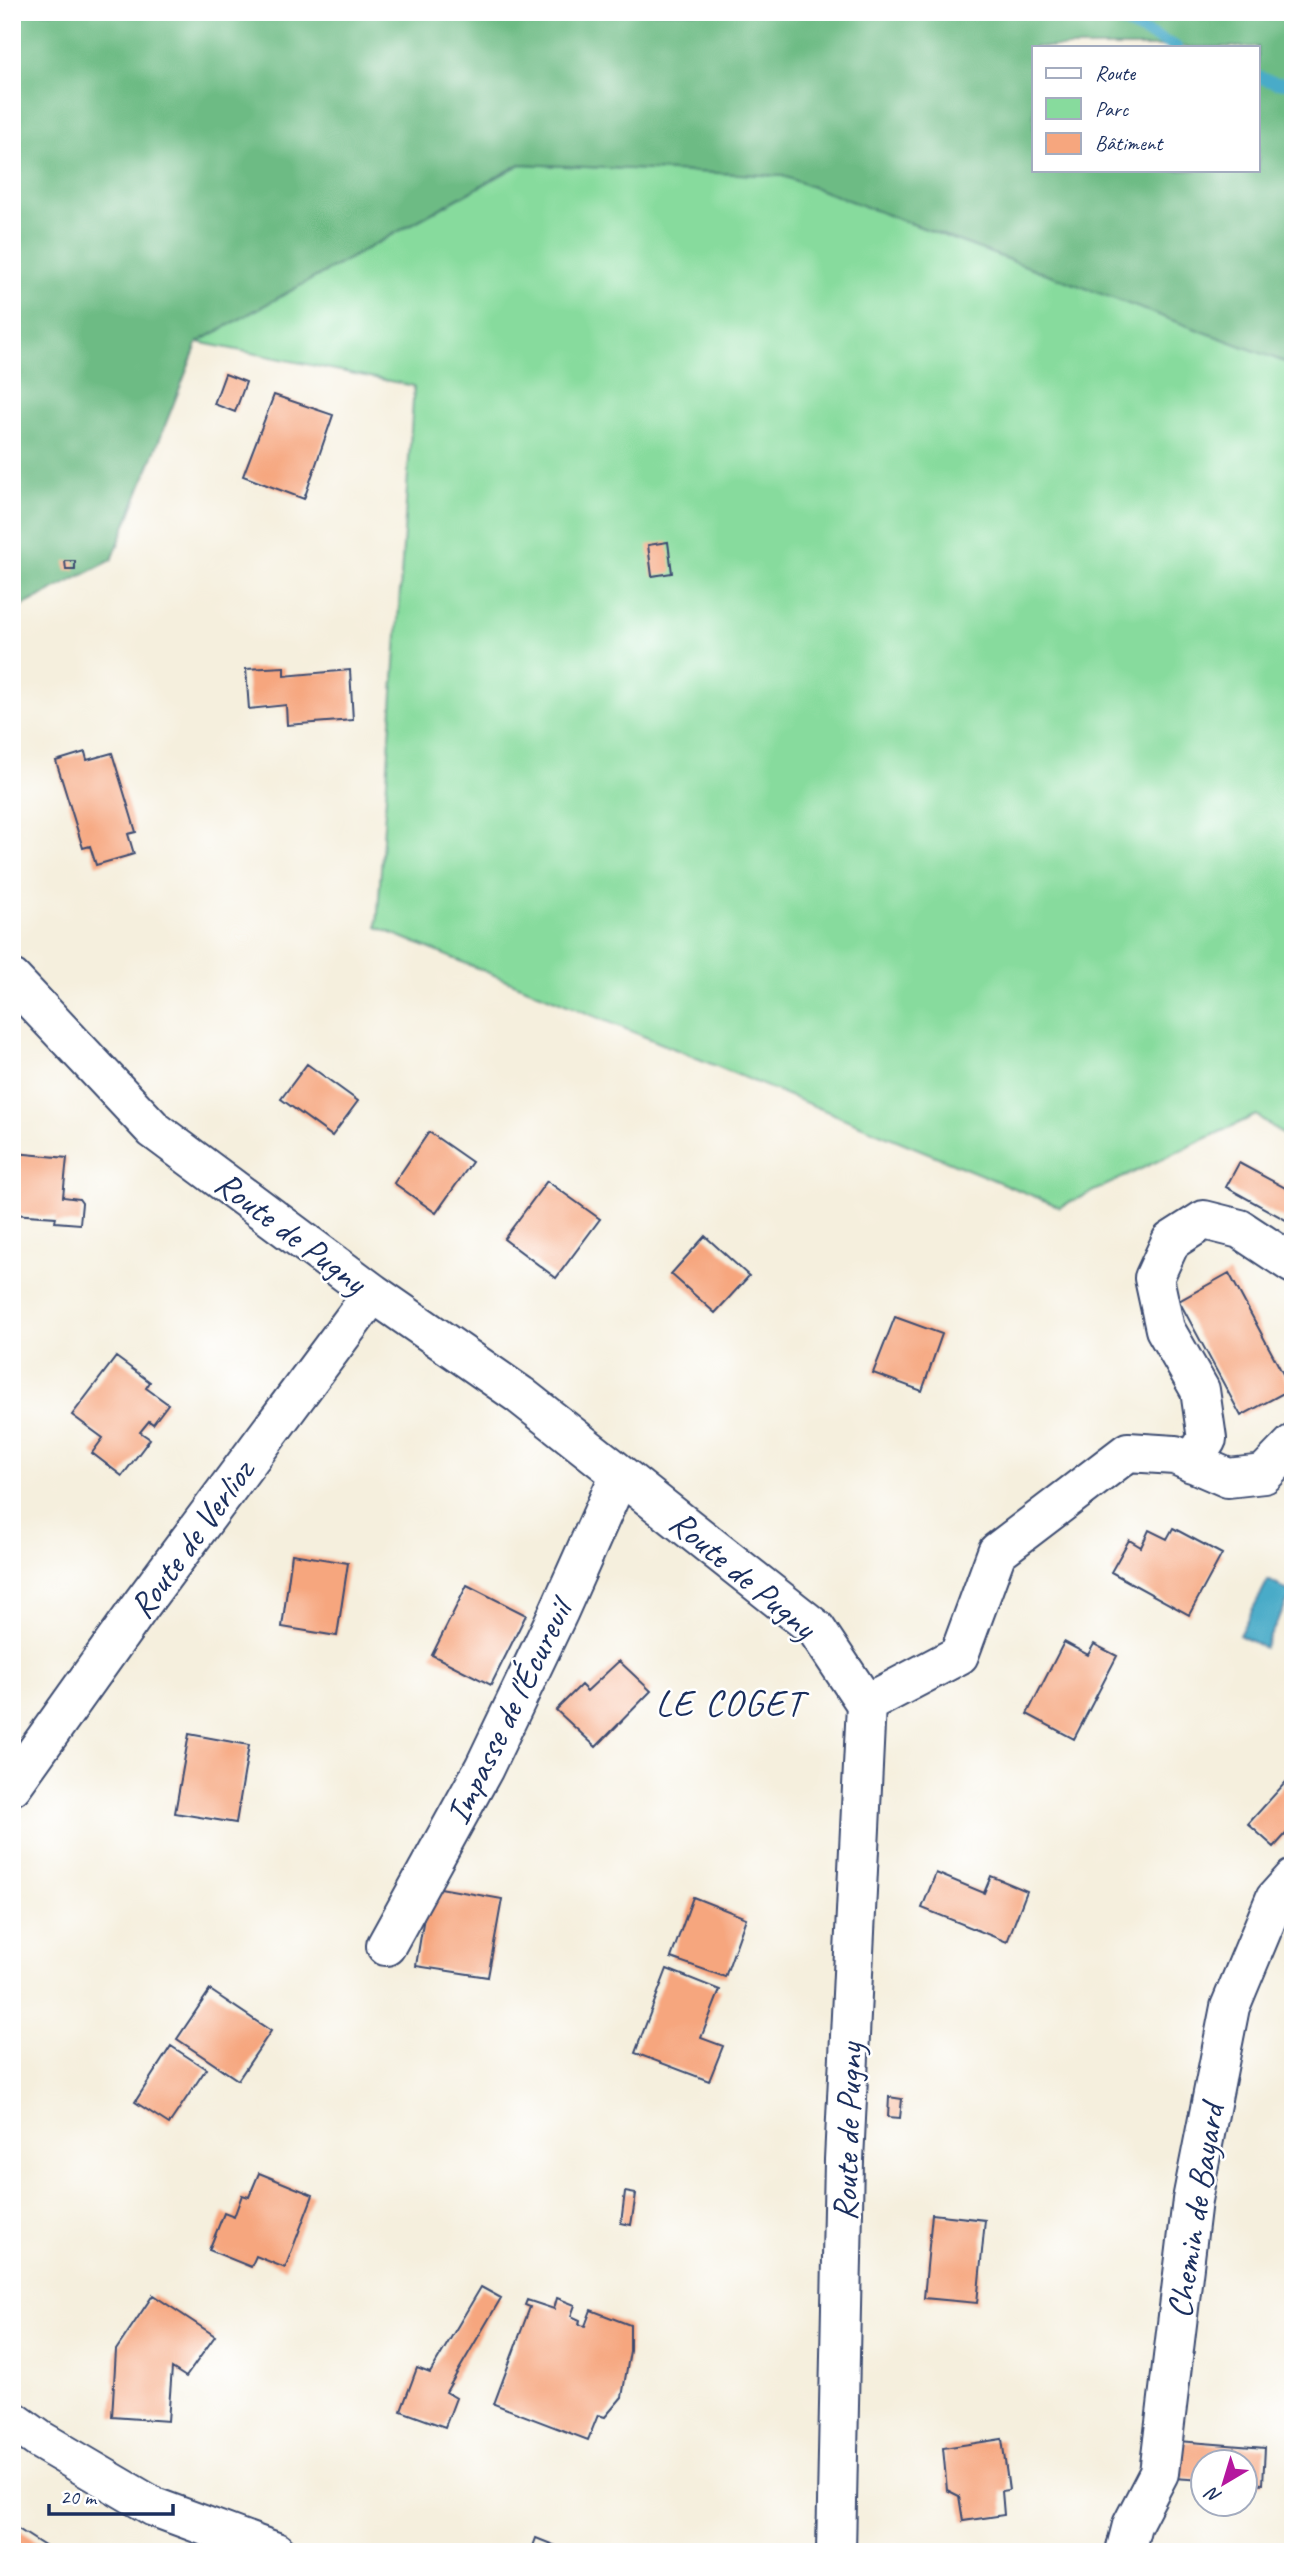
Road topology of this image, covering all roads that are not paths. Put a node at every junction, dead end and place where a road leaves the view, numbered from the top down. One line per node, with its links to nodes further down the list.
1 (12, 979): 3 (street, Route de Pugny)
2 (1293, 1264): 5 (street)
3 (373, 1293): 6 (street, Route de Pugny); 8 (street, Route de Verlioz)
4 (1293, 1444): 5 (street)
5 (1192, 1463): 7 (street)
6 (620, 1474): 7 (street, Route de Pugny); 10 (street, Impasse de l'Écureuil)
7 (866, 1704): 13 (street, Route de Pugny)
8 (12, 1786)
9 (1293, 1879): 14 (street, Chemin de Bayard)
10 (386, 1946)
11 (12, 2420): 12 (street)
12 (275, 2552)
13 (836, 2552)
14 (1125, 2552)

